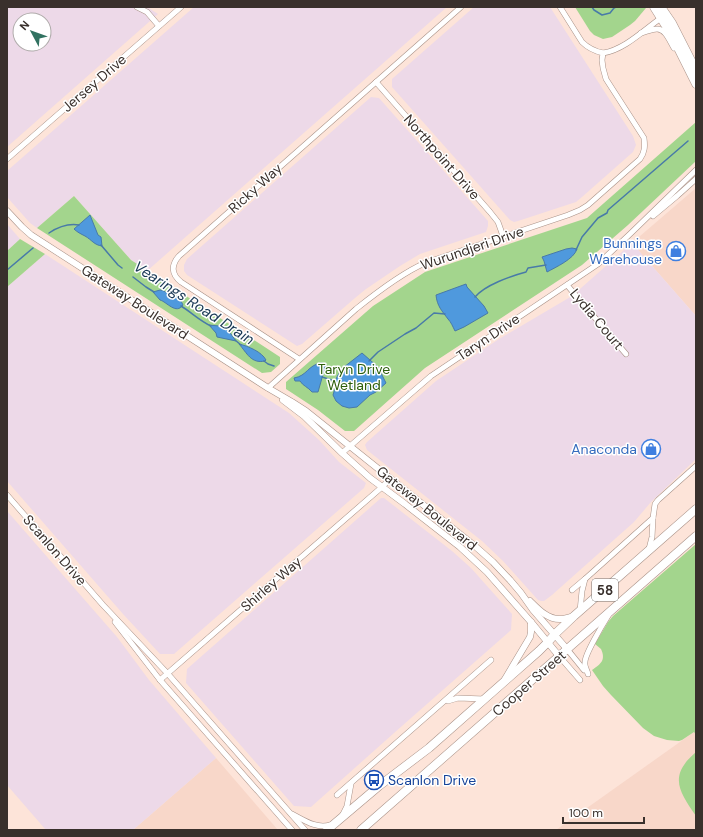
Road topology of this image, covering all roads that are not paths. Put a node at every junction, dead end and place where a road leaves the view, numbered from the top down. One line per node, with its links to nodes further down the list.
1 (137, 7): 8 (street)
2 (181, 7): 8 (street, Jersey Drive)
3 (461, 7): 12 (street, Ricky Way)
4 (560, 7): 10 (street)
5 (654, 7): 7 (main road)
6 (661, 7): 7 (main road)
7 (664, 18): 9 (street); 11 (main road); 13 (main road)
8 (159, 26): 15 (street, Jersey Drive)
9 (641, 33): 10 (street); 14 (street)
10 (603, 53): 20 (street, Wurundjeri Drive)
11 (696, 70)
12 (376, 82): 20 (street, Northpoint Drive); 23 (street, Ricky Way)
13 (696, 84)
14 (696, 89)
15 (7, 159)
16 (696, 170): 19 (street, Taryn Drive)
17 (696, 179): 19 (street, Taryn Drive)
18 (7, 211): 24 (street, Gateway Boulevard)
19 (630, 234): 21 (street, Taryn Drive)
20 (503, 236): 23 (street, Wurundjeri Drive)
21 (567, 285): 22 (street, Lydia Court); 25 (street, Taryn Drive)
22 (626, 354)
23 (299, 359): 24 (street, Wurundjeri Drive)
24 (268, 388): 25 (street, Gateway Boulevard); 26 (street, Gateway Boulevard)
25 (350, 446): 26 (street, Taryn Drive); 28 (street, Gateway Boulevard)
26 (342, 453): 29 (street, Gateway Boulevard)
27 (696, 466): 32 (street)
28 (390, 479): 29 (street, Shirley Way); 34 (street, Gateway Boulevard)
29 (382, 487): 35 (street, Gateway Boulevard); 49 (street, Shirley Way)
30 (7, 495): 40 (street, Scanlon Drive)
31 (696, 509): 36 (main road, Cooper Street / 58)
32 (653, 518): 36 (street); 37 (street)
33 (696, 536): 41 (main road, Cooper Street / 58)
34 (466, 538): 35 (street); 39 (street, Gateway Boulevard)
35 (460, 547): 43 (street, Gateway Boulevard)
36 (648, 552): 42 (main road, Cooper Street / 58)
37 (585, 579): 38 (street); 42 (street)
38 (572, 590)
39 (521, 593): 42 (street); 44 (street, Gateway Boulevard)
40 (103, 605): 49 (street, Scanlon Drive); 50 (street, Scanlon Drive)
41 (614, 608): 46 (main road, Cooper Street / 58); 46 (street)
42 (577, 614): 44 (main road, Cooper Street / 58)
43 (532, 622): 45 (street, Gateway Boulevard); 52 (street)
44 (555, 634): 45 (main road, Cooper Street / 58); 46 (street, Gateway Boulevard)
45 (548, 642): 47 (street, Gateway Boulevard); 52 (main road, Cooper Street / 58)
46 (567, 649): 47 (main road, Cooper Street / 58)
47 (559, 656): 51 (street); 62 (main road, Cooper Street / 58)
48 (491, 660): 54 (street, Cooper Street)
49 (168, 674): 50 (street, Shirley Way); 57 (street, Scanlon Drive)
50 (160, 680): 60 (street, Scanlon Drive)
51 (580, 680)
52 (502, 684): 53 (main road, Cooper Street / 58)
53 (484, 699): 54 (street, Cooper Street); 58 (main road, Cooper Street / 58)
54 (443, 703): 55 (street, Cooper Street)
55 (350, 784): 56 (street, Cooper Street); 58 (street)
56 (337, 795)
57 (290, 813): 59 (street, Scanlon Drive); 61 (street, Scanlon Drive)
58 (341, 818): 59 (main road, Cooper Street / 58)
59 (331, 827)
60 (292, 830)
61 (305, 830)
62 (361, 830)

